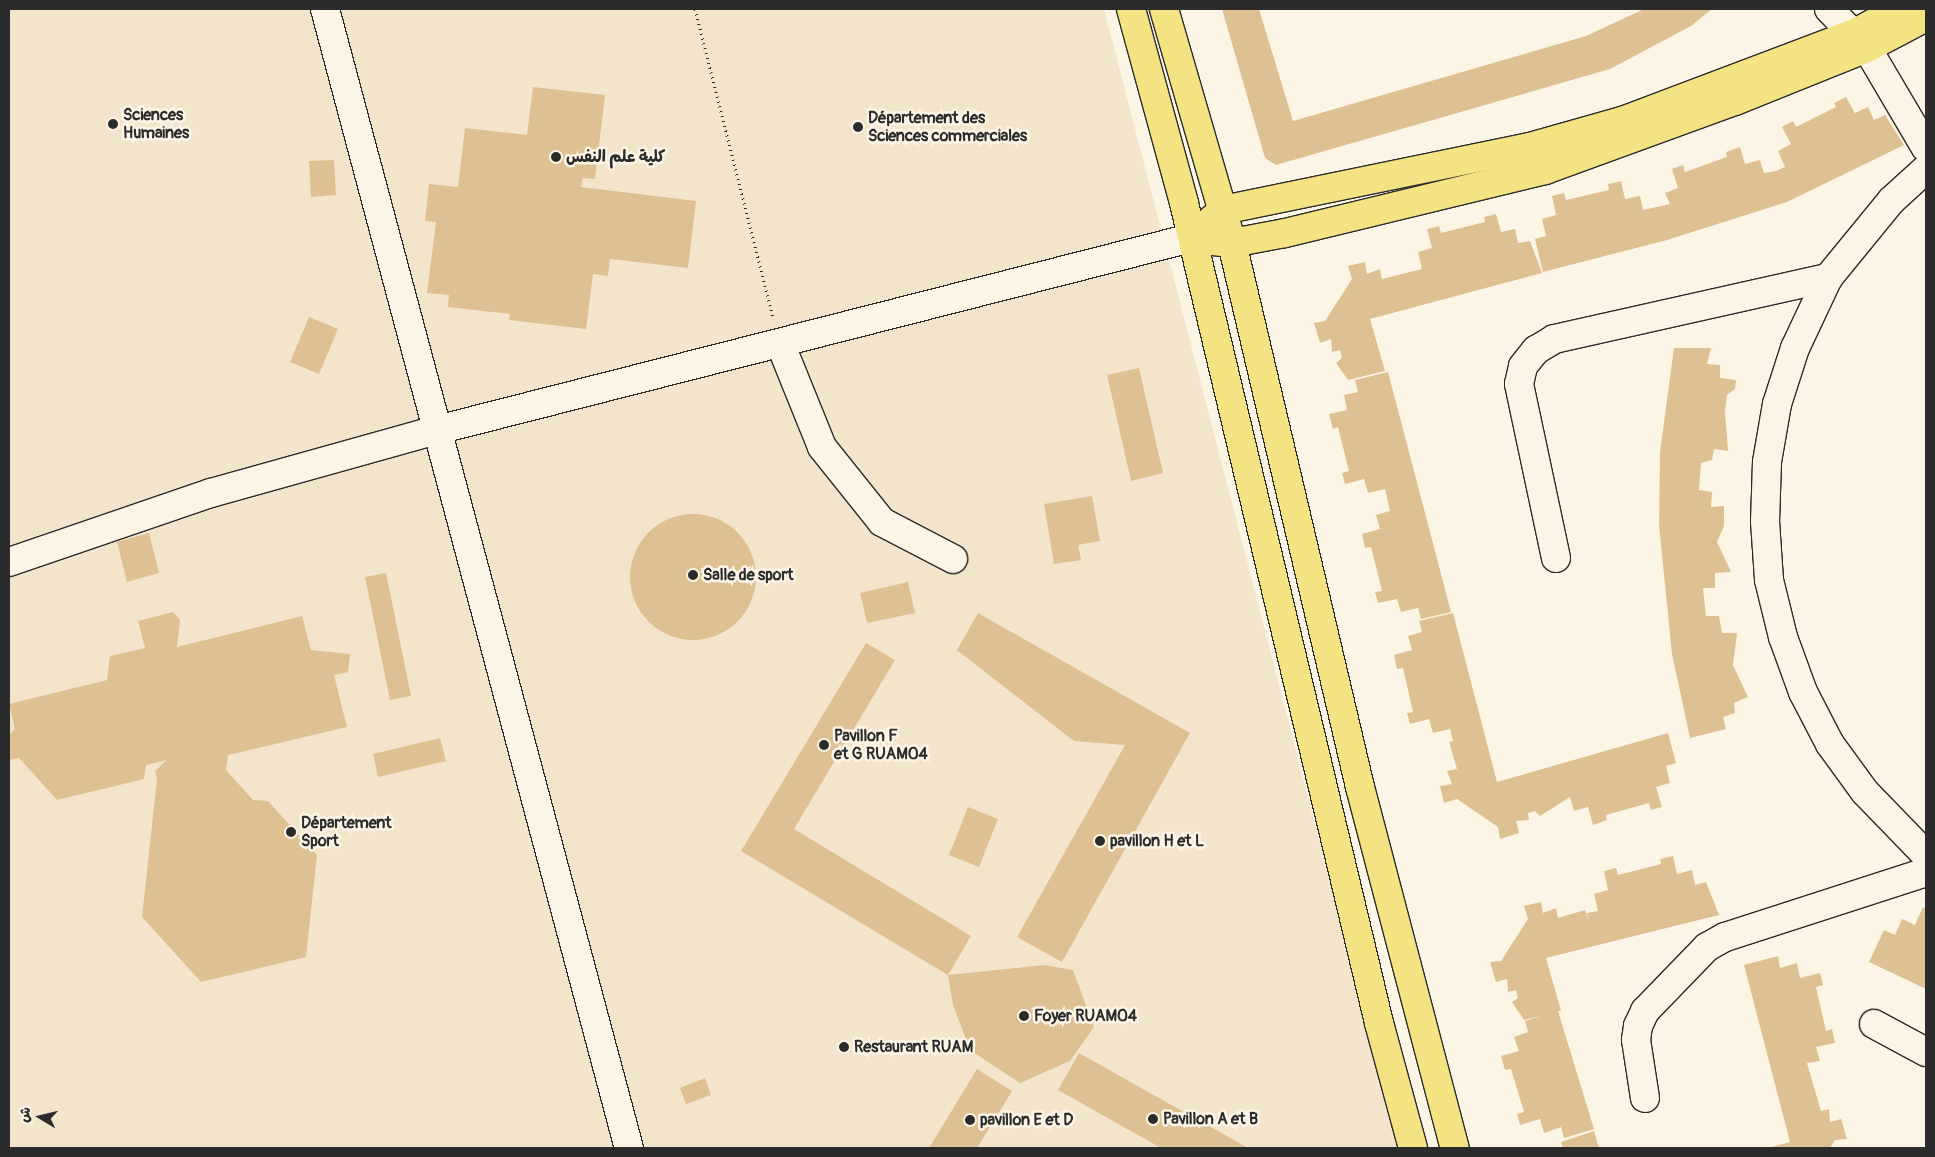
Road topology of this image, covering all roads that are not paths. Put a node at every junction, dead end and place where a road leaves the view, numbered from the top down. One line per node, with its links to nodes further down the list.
1 (325, 9): 15 (street)
2 (1131, 9): 11 (main road)
3 (1164, 9): 10 (main road)
4 (1829, 9): 7 (street)
5 (1899, 9): 7 (main road)
6 (1926, 17): 7 (main road)
7 (1861, 40): 8 (street); 10 (main road); 12 (main road)
8 (1926, 148)
9 (1926, 169): 13 (street)
10 (1223, 210): 11 (main road); 12 (main road)
11 (1191, 238): 12 (main road); 14 (street); 25 (main road)
12 (1232, 244): 26 (main road)
13 (1828, 278): 16 (street); 19 (street)
14 (780, 342): 15 (street); 17 (street)
15 (437, 430): 18 (street); 24 (street)
16 (1556, 558)
17 (953, 559)
18 (9, 562)
19 (1926, 855)
20 (1926, 872): 23 (street)
21 (1874, 1024): 22 (street)
22 (1926, 1052)
23 (1645, 1098)
24 (629, 1148)
25 (1413, 1148)
26 (1455, 1148)

